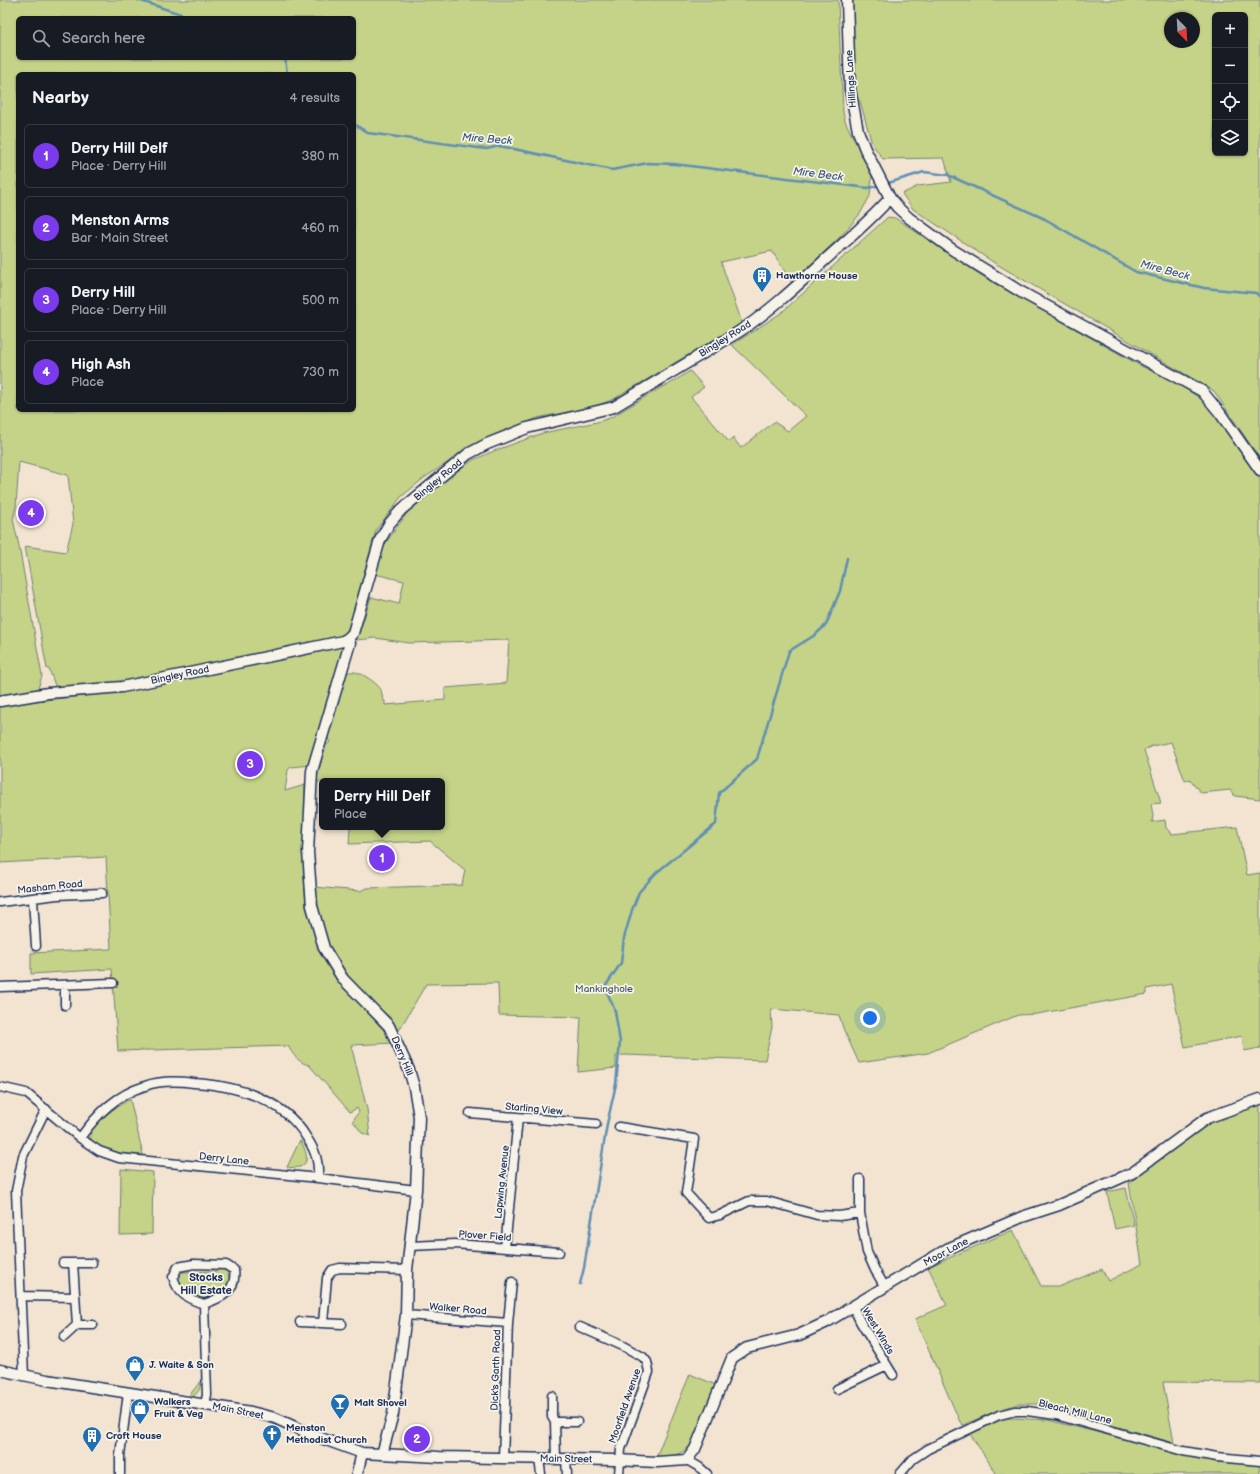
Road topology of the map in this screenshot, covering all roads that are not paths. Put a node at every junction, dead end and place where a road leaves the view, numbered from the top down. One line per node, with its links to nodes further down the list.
1 (847, 0): 2 (street, Hillings Lane)
2 (890, 198): 3 (street, Hillings Lane); 4 (street, Bingley Road)
3 (1260, 470)
4 (348, 638): 5 (street, Bingley Road); 24 (street, Derry Hill)
5 (0, 700)
6 (102, 893): 7 (street, Masham Road)
7 (32, 899): 8 (street, Masham Road); 9 (street)
8 (0, 902)
9 (36, 946)
10 (113, 983): 11 (street)
11 (64, 985): 12 (street); 13 (street)
12 (0, 988)
13 (65, 1005)
14 (0, 1087): 16 (street, Derry Lane)
15 (1260, 1099): 34 (street, Moor Lane)
16 (46, 1109): 21 (street, Derry Lane); 35 (street)
17 (470, 1112): 18 (street, Starling View)
18 (518, 1118): 19 (street, Starling View); 27 (street, Lapwing Avenue)
19 (596, 1124)
20 (619, 1127): 25 (street)
21 (80, 1138): 22 (street, Derry Lane); 22 (street)
22 (318, 1178): 24 (street, Derry Lane)
23 (860, 1179): 25 (street)
24 (416, 1190): 26 (street, Derry Hill)
25 (860, 1213): 34 (street)
26 (409, 1246): 27 (street, Plover Field); 32 (street, Derry Hill)
27 (505, 1248): 28 (street, Plover Field)
28 (559, 1252)
29 (63, 1263): 30 (street)
30 (73, 1263): 31 (street); 36 (street)
31 (92, 1263)
32 (407, 1270): 39 (street, Derry Hill); 41 (street)
33 (512, 1282): 42 (street, Dick's Garth Road)
34 (885, 1287): 38 (street, Moor Lane)
35 (21, 1296): 36 (street); 51 (street)
36 (75, 1297): 44 (street)
37 (204, 1304): 37 (street); 55 (street)
38 (853, 1307): 48 (street, West Winds); 63 (street, Moor Lane)
39 (406, 1315): 42 (street, Walker Road); 59 (street, Derry Hill)
40 (300, 1322): 41 (street)
41 (323, 1323): 43 (street)
42 (508, 1323): 60 (street, Dick's Garth Road)
43 (342, 1324)
44 (77, 1325): 45 (street); 47 (street)
45 (93, 1325)
46 (580, 1327): 64 (street, Moorfield Avenue)
47 (64, 1337)
48 (887, 1365): 50 (street, West Winds); 52 (street, West Winds)
49 (0, 1370): 51 (street, Main Street)
50 (893, 1374)
51 (24, 1376): 53 (street, Main Street)
52 (837, 1389)
53 (128, 1393): 55 (street, Main Street); 66 (street)
54 (552, 1396): 56 (street)
55 (205, 1404): 58 (street, Main Street)
56 (555, 1422): 57 (street); 62 (street)
57 (576, 1422)
58 (362, 1453): 59 (street, Main Street); 67 (street)
59 (382, 1454): 60 (street, Main Street)
60 (503, 1458): 61 (street, Main Street)
61 (539, 1459): 62 (street, Main Street); 68 (street)
62 (561, 1459): 64 (street, Main Street); 69 (street)
63 (687, 1460): 64 (street, Main Street); 71 (street)
64 (620, 1461): 70 (street, Moorfield Avenue)
65 (1260, 1461): 72 (street, Bleach Mill Lane)
66 (120, 1474)
67 (357, 1474)
68 (541, 1474)
69 (567, 1474)
70 (619, 1474)
71 (707, 1474)
72 (900, 1474)

